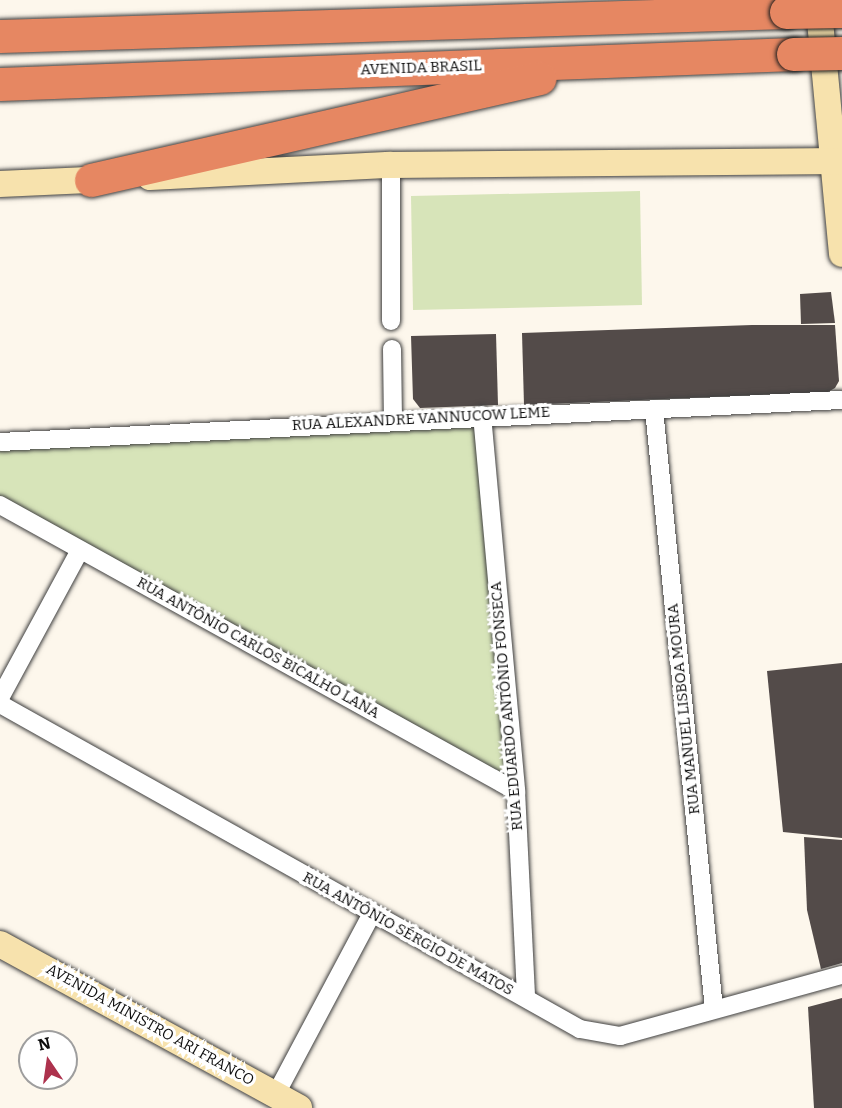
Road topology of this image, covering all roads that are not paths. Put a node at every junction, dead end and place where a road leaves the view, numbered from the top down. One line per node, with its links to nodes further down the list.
1 (480, 0): 4 (highway)
2 (818, 0): 9 (street)
3 (842, 10): 4 (highway, bridge)
4 (601, 19): 5 (highway)
5 (0, 36)
6 (842, 52): 7 (highway, AVENIDA BRASIL, bridge)
7 (618, 61): 8 (highway, AVENIDA BRASIL); 12 (highway)
8 (0, 84)
9 (837, 161): 10 (street); 14 (street)
10 (804, 162): 11 (street); 14 (street)
11 (392, 165): 12 (street); 16 (street)
12 (91, 180): 13 (street)
13 (0, 184)
14 (834, 189): 15 (street)
15 (842, 254)
16 (391, 321)
17 (392, 349): 21 (street)
18 (842, 400): 19 (street, RUA ALEXANDRE VANNUCOW LEME)
19 (654, 409): 20 (street, RUA ALEXANDRE VANNUCOW LEME); 32 (street, RUA MANUEL LISBOA MOURA)
20 (482, 416): 21 (street, RUA ALEXANDRE VANNUCOW LEME); 27 (street, RUA EDUARDO ANTÔNIO FONSECA)
21 (393, 420): 22 (street, RUA ALEXANDRE VANNUCOW LEME)
22 (0, 442)
23 (0, 505): 24 (street, RUA ANTÔNIO CARLOS BICALHO LANA)
24 (80, 550): 25 (street); 27 (street, RUA ANTÔNIO CARLOS BICALHO LANA)
25 (0, 698)
26 (0, 704): 28 (street, RUA ANTÔNIO SÉRGIO DE MATOS)
27 (516, 791): 31 (street, RUA EDUARDO ANTÔNIO FONSECA)
28 (370, 915): 31 (street, RUA ANTÔNIO SÉRGIO DE MATOS); 33 (street)
29 (0, 944): 33 (street, AVENIDA MINISTRO ARI FRANCO)
30 (842, 975): 32 (street, RUA ANTÔNIO SÉRGIO DE MATOS)
31 (526, 998): 32 (street, RUA ANTÔNIO SÉRGIO DE MATOS)
32 (714, 1009)
33 (276, 1094): 34 (street, AVENIDA MINISTRO ARI FRANCO)
34 (299, 1108)

